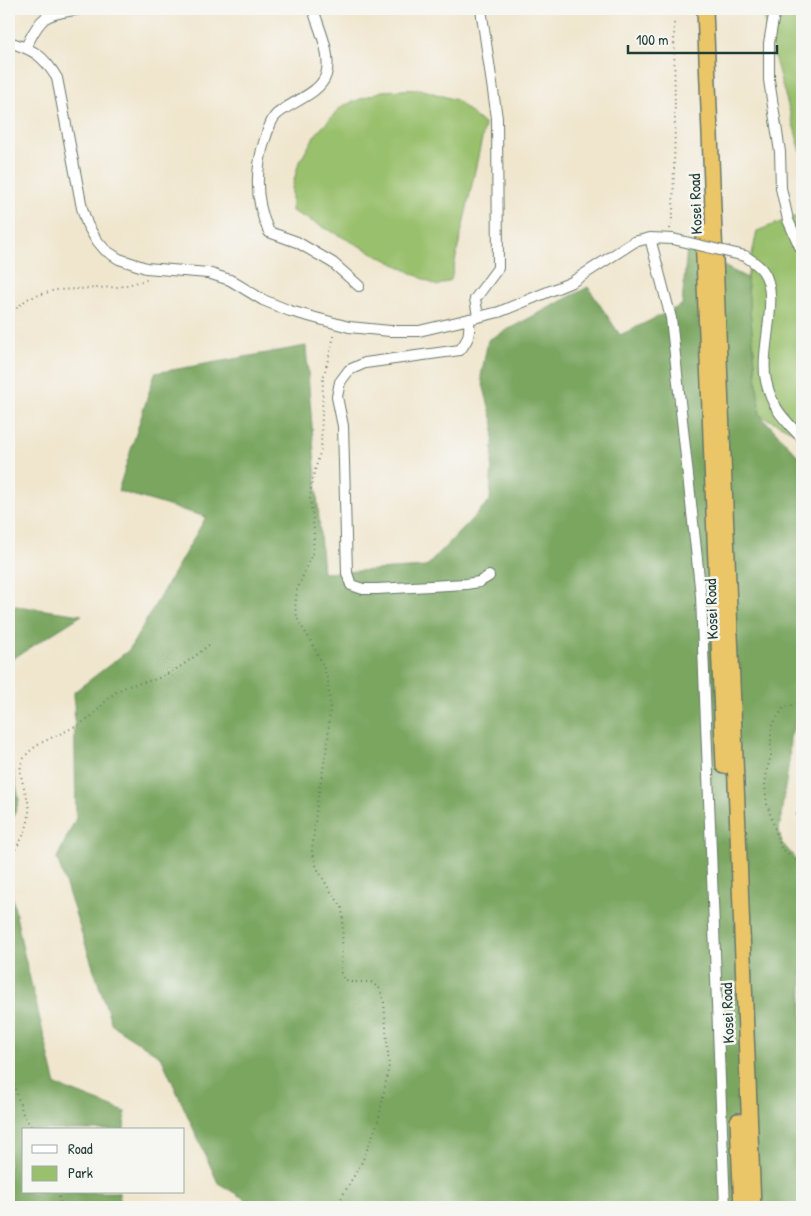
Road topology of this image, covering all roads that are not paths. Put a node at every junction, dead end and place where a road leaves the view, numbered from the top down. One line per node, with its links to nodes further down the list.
1 (80, 9): 8 (street)
2 (313, 9): 11 (street)
3 (481, 9): 12 (street)
4 (697, 9): 18 (highway, Kosei Road)
5 (704, 9): 19 (highway, Kosei Road)
6 (775, 9): 10 (street)
7 (9, 42): 12 (street)
8 (28, 43)
9 (650, 238): 12 (street); 13 (street, bridge); 17 (street)
10 (800, 247)
11 (359, 286)
12 (474, 318): 14 (street)
13 (802, 438)
14 (490, 576)
15 (802, 815): 16 (street)
16 (802, 827)
17 (725, 1207)
18 (742, 1207)
19 (753, 1207)

